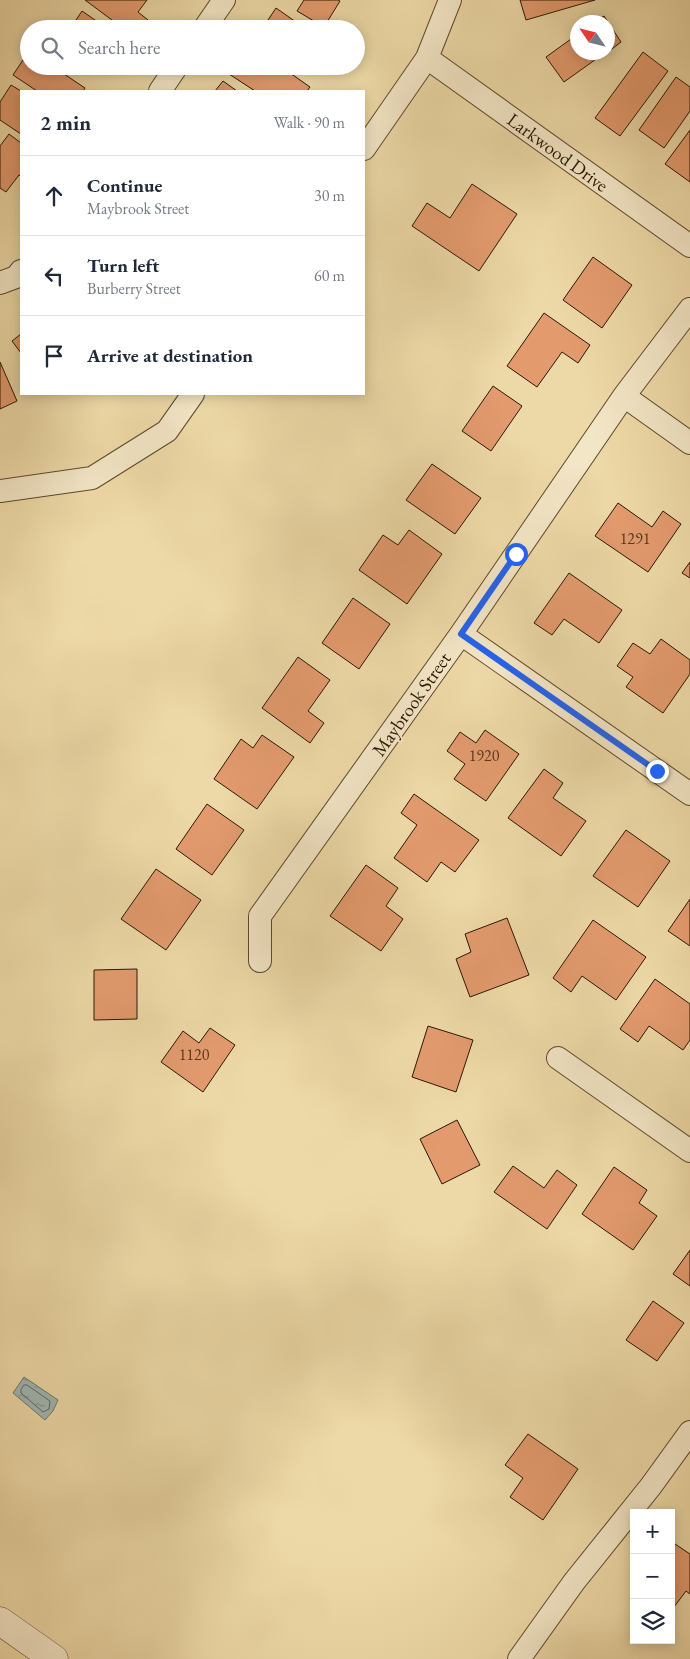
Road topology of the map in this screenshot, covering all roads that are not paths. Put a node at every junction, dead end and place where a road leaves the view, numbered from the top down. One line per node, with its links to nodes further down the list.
1 (224, 0): 3 (street)
2 (450, 0): 4 (street)
3 (210, 20)
4 (427, 58): 7 (street); 8 (street, Larkwood Drive)
5 (171, 75): 6 (street)
6 (161, 90)
7 (365, 148)
8 (690, 246)
9 (20, 272): 10 (street)
10 (0, 283)
11 (690, 309): 13 (street, Maybrook Street)
12 (192, 395): 15 (street)
13 (624, 396): 14 (street); 16 (street, Maybrook Street)
14 (690, 443)
15 (0, 491)
16 (461, 634): 17 (street); 18 (street, Maybrook Street)
17 (690, 794)
18 (260, 961)
19 (558, 1058): 20 (street)
20 (690, 1151)
21 (690, 1432): 24 (street)
22 (0, 1621): 23 (street)
23 (54, 1659)
24 (519, 1659)

